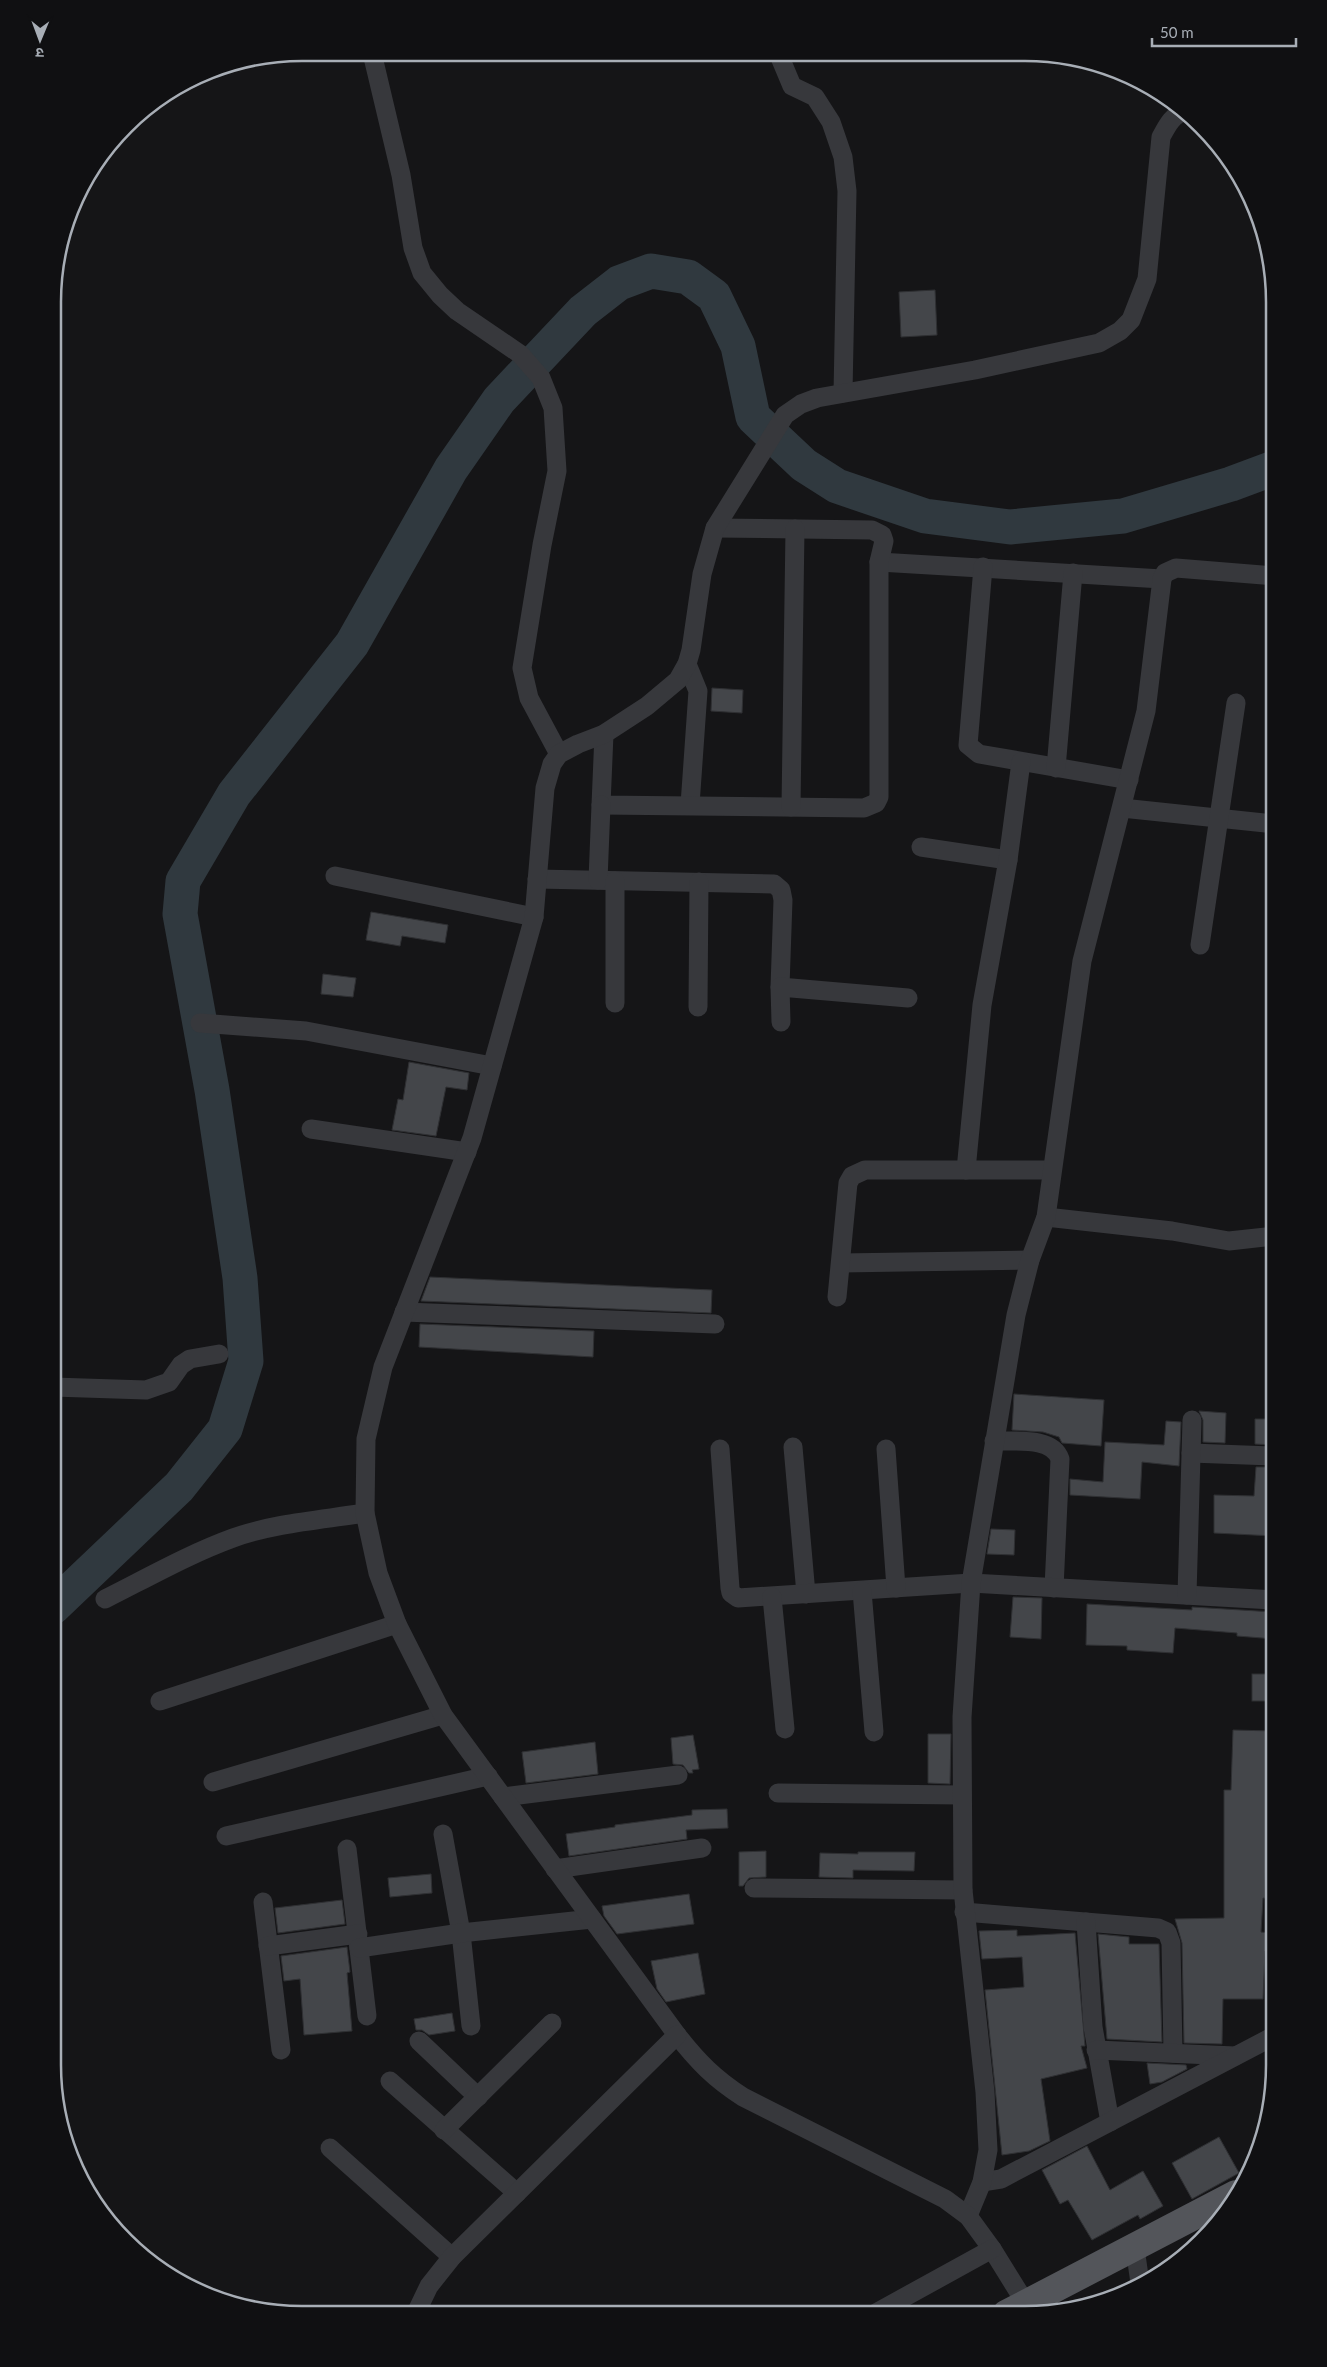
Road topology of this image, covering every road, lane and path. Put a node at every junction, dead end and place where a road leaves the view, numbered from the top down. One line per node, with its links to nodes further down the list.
1 (374, 61): 15 (street)
2 (782, 61): 4 (street)
3 (1177, 115): 4 (street)
4 (843, 394): 5 (street)
5 (715, 528): 6 (street); 12 (street)
6 (795, 529): 7 (street); 21 (street)
7 (879, 562): 8 (street); 21 (street)
8 (983, 567): 9 (street); 16 (street)
9 (1073, 573): 11 (street); 17 (street)
10 (1266, 575): 11 (street)
11 (1162, 579): 18 (street)
12 (687, 664): 14 (street); 20 (street)
13 (1236, 703): 23 (street)
14 (604, 734): 15 (street); 19 (street)
15 (559, 754): 28 (street)
16 (1021, 762): 17 (street); 26 (street)
17 (1056, 768): 18 (street)
18 (1129, 780): 22 (street)
19 (601, 805): 20 (street); 29 (street)
20 (690, 805): 21 (street)
21 (791, 807)
22 (1122, 808): 23 (street); 43 (street)
23 (1220, 818): 24 (street); 32 (street)
24 (1266, 823)
25 (921, 847): 26 (street)
26 (1008, 860): 42 (street)
27 (335, 876): 31 (street)
28 (538, 879): 29 (street); 31 (street)
29 (606, 881): 30 (street); 35 (street)
30 (699, 882): 33 (street); 36 (street)
31 (534, 917): 39 (street)
32 (1200, 945)
33 (780, 986): 34 (street); 37 (street)
34 (908, 998)
35 (615, 1003)
36 (698, 1007)
37 (781, 1022)
38 (200, 1023): 39 (street)
39 (492, 1066): 41 (street)
40 (312, 1128): 41 (street)
41 (467, 1152): 49 (street)
42 (966, 1170): 43 (street); 47 (street)
43 (1052, 1170): 44 (street)
44 (1046, 1217): 45 (street); 46 (street)
45 (1266, 1237)
46 (1030, 1260): 47 (street); 54 (street)
47 (840, 1262): 48 (street)
48 (837, 1296)
49 (404, 1312): 50 (street); 60 (street)
50 (715, 1324)
51 (219, 1354): 52 (street)
52 (61, 1387)
53 (1192, 1420): 58 (street)
54 (994, 1440): 61 (street); 63 (street)
55 (793, 1447): 65 (street)
56 (720, 1449): 67 (street)
57 (886, 1450): 62 (street)
58 (1191, 1453): 59 (street); 66 (street)
59 (1266, 1456)
60 (365, 1513): 68 (street); 70 (street)
61 (971, 1583): 62 (street); 63 (street); 79 (street)
62 (896, 1588): 64 (street)
63 (1054, 1588): 66 (street)
64 (862, 1591): 65 (street); 74 (street)
65 (806, 1594): 67 (street)
66 (1187, 1595): 69 (street)
67 (772, 1597): 73 (street)
68 (105, 1599)
69 (1266, 1600)
70 (397, 1624): 71 (street); 72 (street)
71 (160, 1701)
72 (443, 1715): 76 (street); 77 (street)
73 (785, 1729)
74 (874, 1732)
75 (678, 1775): 80 (street)
76 (488, 1776): 80 (street); 82 (street)
77 (213, 1782)
78 (778, 1793): 79 (street)
79 (962, 1796): 87 (street)
80 (503, 1797): 85 (street)
81 (443, 1834): 92 (street)
82 (226, 1836)
83 (702, 1848): 85 (street)
84 (347, 1849): 93 (street)
85 (556, 1869): 90 (street)
86 (754, 1888): 87 (street)
87 (963, 1890): 89 (street)
88 (263, 1902): 94 (street)
89 (964, 1912): 91 (street); 110 (street)
90 (592, 1919): 92 (street); 98 (street)
91 (1086, 1922): 102 (street); 103 (street)
92 (462, 1933): 93 (street); 97 (street)
93 (359, 1941): 94 (street); 95 (street)
94 (268, 1946): 101 (street)
95 (367, 2016)
96 (552, 2023): 106 (street)
97 (471, 2026)
98 (678, 2035): 111 (street); 113 (street)
99 (1266, 2040): 104 (street)
100 (419, 2041): 106 (street)
101 (281, 2050)
102 (1096, 2050): 103 (street); 107 (street)
103 (1173, 2053): 104 (street)
104 (1236, 2056): 107 (street)
105 (390, 2080): 108 (street)
106 (478, 2097): 108 (street)
107 (1110, 2122): 110 (street)
108 (444, 2130): 111 (street)
109 (330, 2148): 116 (street)
110 (982, 2182): 113 (street)
111 (517, 2193): 116 (street)
112 (1224, 2200): 115 (main road)
113 (968, 2216): 114 (street)
114 (992, 2248): 119 (street); 120 (street)
115 (1135, 2248): 117 (street); 121 (main road)
116 (452, 2257): 118 (street)
117 (1139, 2276)
118 (419, 2306)
119 (888, 2306)
120 (1019, 2306)
121 (1031, 2306)

